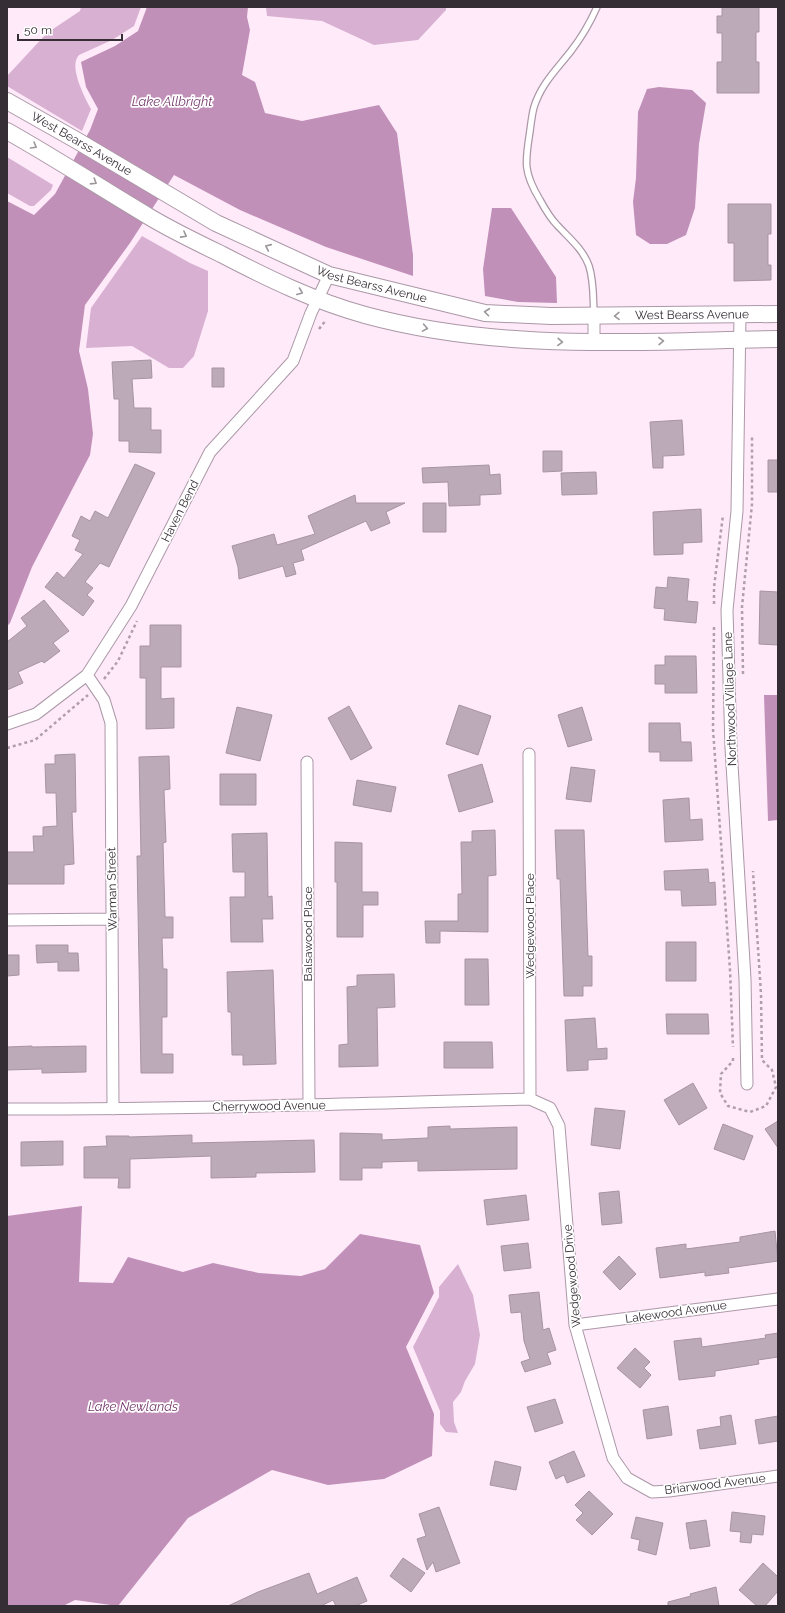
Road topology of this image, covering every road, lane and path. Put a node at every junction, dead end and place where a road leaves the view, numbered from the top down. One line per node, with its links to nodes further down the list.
1 (597, 7): 8 (lane)
2 (7, 101): 4 (main road, West Bearss Avenue, one-way to 2)
3 (7, 131): 5 (main road, West Bearss Avenue, one-way to 5)
4 (329, 274): 5 (street, Haven Bend); 8 (main road, West Bearss Avenue, one-way to 4)
5 (318, 299): 13 (main road, West Bearss Avenue, one-way to 13); 15 (street, Haven Bend)
6 (778, 314): 7 (main road, West Bearss Avenue)
7 (740, 315): 8 (main road, West Bearss Avenue, one-way to 8); 11 (street, Northwood Village Lane)
8 (594, 316): 13 (street)
9 (326, 320): 10 (path)
10 (316, 336)
11 (740, 340): 12 (main road, West Bearss Avenue); 13 (main road, West Bearss Avenue, one-way to 11); 23 (street, Northwood Village Lane)
12 (778, 340)
13 (594, 342)
14 (139, 618): 16 (path)
15 (87, 675): 16 (street, Warman Street); 17 (street, Haven Bend)
16 (96, 688): 18 (path); 21 (street, Warman Street)
17 (7, 724)
18 (7, 748)
19 (529, 754): 24 (street, Wedgewood Place)
20 (307, 762): 25 (street, Balsawood Place)
21 (113, 919): 22 (street); 27 (street, Warman Street)
22 (7, 920)
23 (747, 1084)
24 (530, 1099): 25 (street, Cherrywood Avenue); 29 (street, Wedgewood Drive)
25 (309, 1106): 27 (street, Cherrywood Avenue)
26 (7, 1109): 27 (street, Cherrywood Avenue)
27 (113, 1109)
28 (778, 1298): 29 (street, Lakewood Avenue)
29 (575, 1325): 31 (street, Wedgewood Drive)
30 (778, 1476): 31 (street, Briarwood Avenue)
31 (652, 1492)

